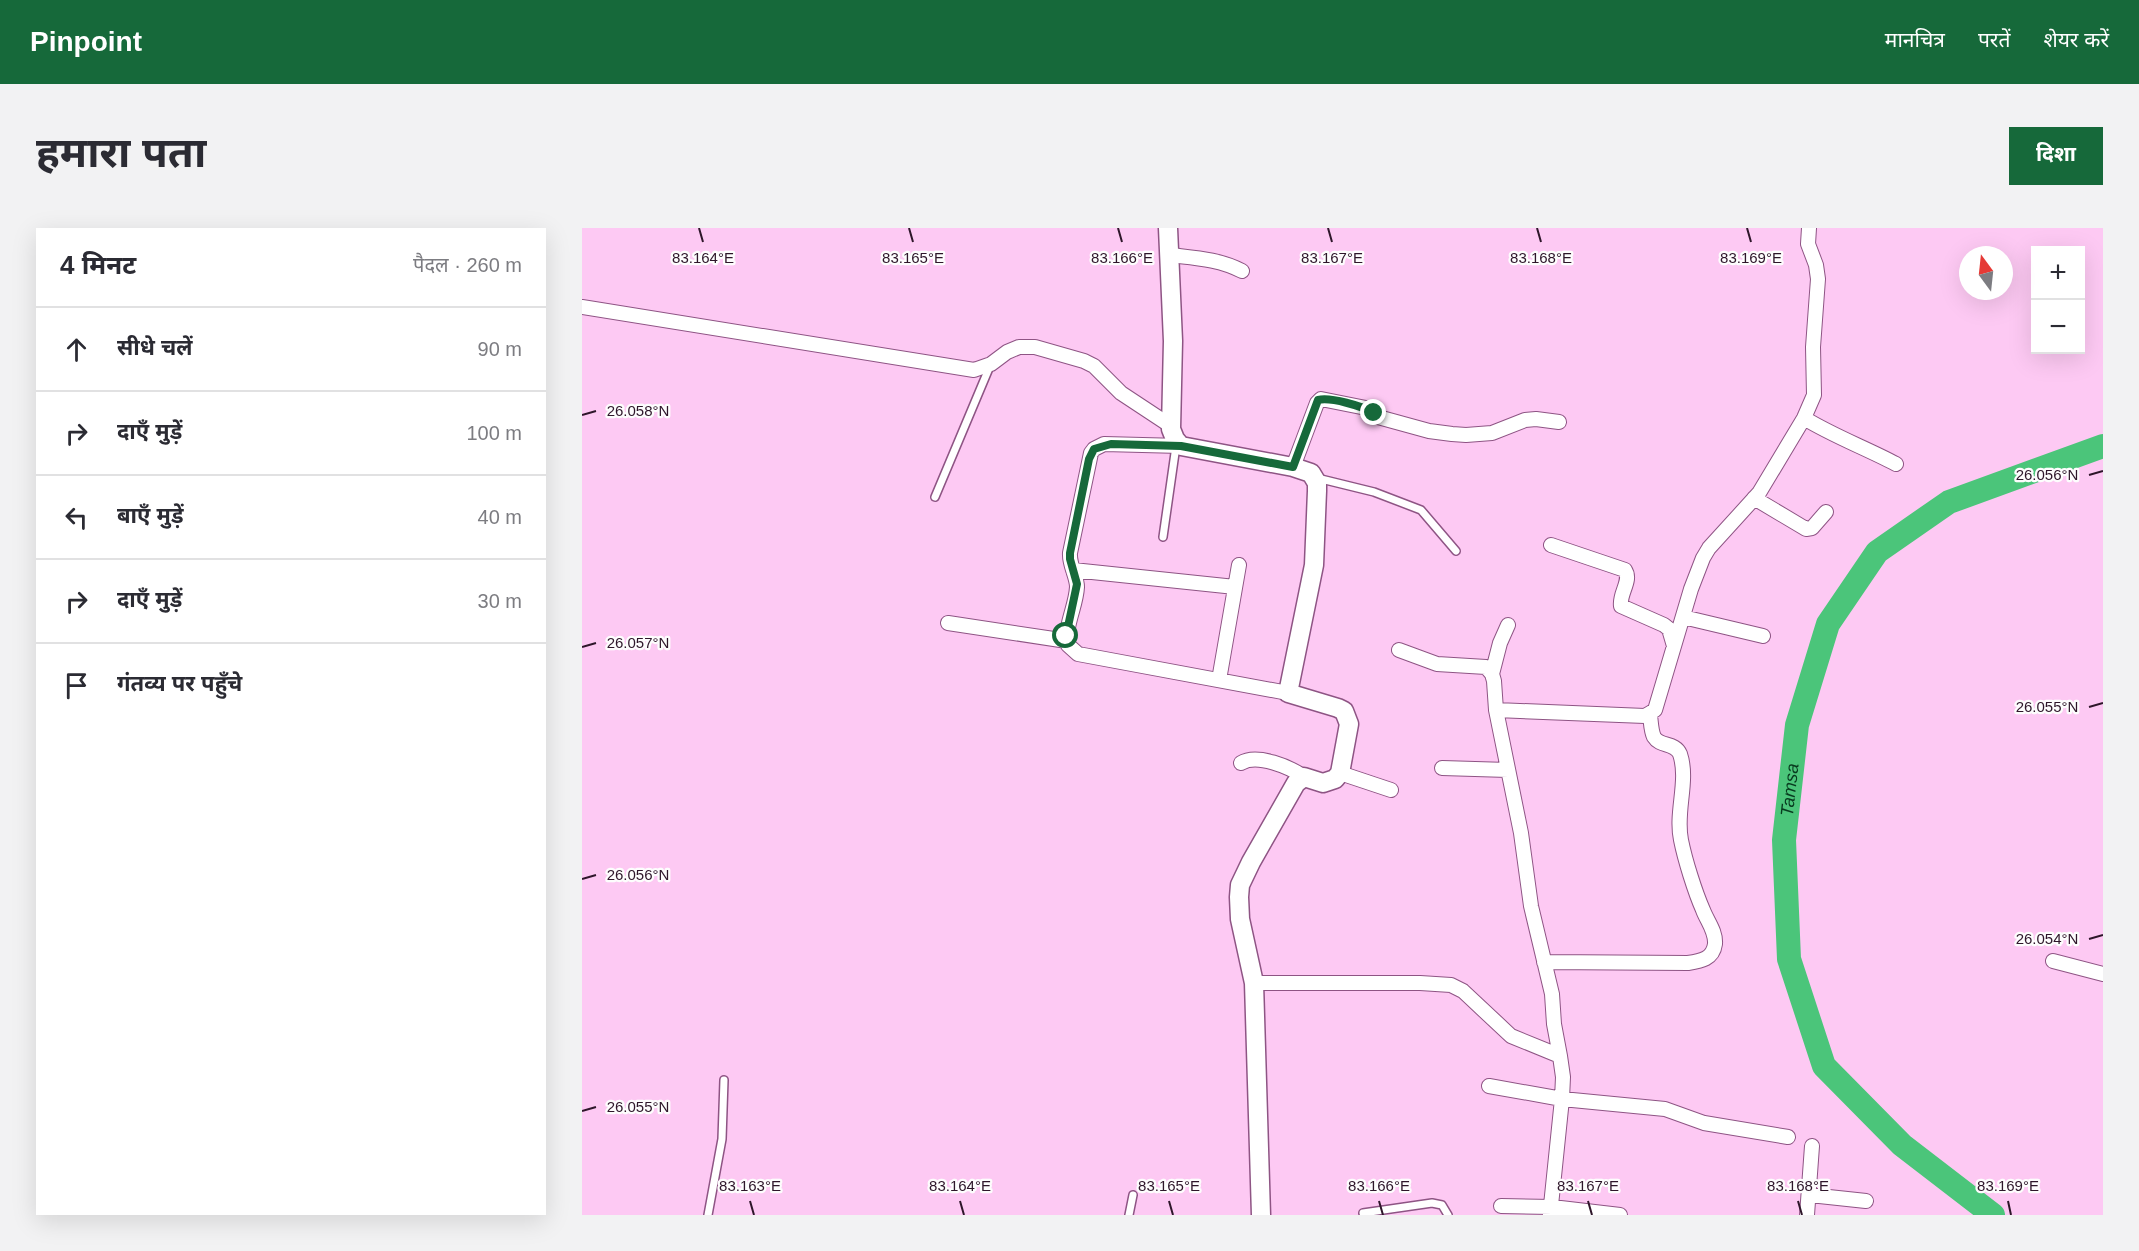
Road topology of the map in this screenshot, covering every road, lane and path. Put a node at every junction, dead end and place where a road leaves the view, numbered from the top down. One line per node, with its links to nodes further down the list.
1 (1168, 228): 3 (street)
2 (1809, 228): 7 (street)
3 (1170, 255): 4 (street); 9 (street)
4 (1242, 272)
5 (582, 307): 6 (street)
6 (991, 364): 9 (street); 14 (lane)
7 (1804, 418): 11 (street); 15 (street)
8 (1559, 422): 12 (street)
9 (1171, 426): 10 (street)
10 (1178, 446): 12 (street); 17 (lane); 21 (street)
11 (1896, 464)
12 (1293, 467): 13 (street)
13 (1314, 478): 19 (lane); 32 (street)
14 (935, 497)
15 (1754, 498): 16 (street); 23 (street)
16 (1826, 512)
17 (1163, 537)
18 (1551, 545): 28 (street)
19 (1456, 551)
20 (1239, 565): 22 (street)
21 (1073, 570): 22 (street); 27 (street)
22 (1234, 586): 31 (street)
23 (1683, 617): 26 (street); 28 (street)
24 (948, 623): 27 (street)
25 (1508, 625): 30 (street)
26 (1763, 636)
27 (1067, 641): 31 (street)
28 (1674, 646): 34 (street)
29 (1399, 650): 30 (street)
30 (1492, 674): 33 (street)
31 (1219, 680): 32 (street)
32 (1288, 693): 38 (street)
33 (1496, 710): 34 (street); 37 (street)
34 (1650, 715): 42 (street)
35 (1241, 763): 39 (street)
36 (1442, 768): 37 (street)
37 (1508, 770): 42 (street)
38 (1340, 773): 39 (street); 40 (street)
39 (1304, 777): 44 (street)
40 (1391, 790)
41 (2053, 961): 43 (street)
42 (1544, 962): 45 (street)
43 (2103, 974)
44 (1254, 983): 45 (street); 59 (street)
45 (1560, 1056): 48 (street)
46 (724, 1080): 57 (lane)
47 (1490, 1086): 48 (street)
48 (1562, 1098): 49 (street); 55 (street)
49 (1788, 1137)
50 (1812, 1146): 51 (street)
51 (1810, 1195): 53 (street); 62 (street)
52 (1133, 1196): 58 (lane)
53 (1866, 1201)
54 (1501, 1206): 55 (street)
55 (1551, 1211): 61 (street)
56 (1363, 1213): 60 (lane)
57 (708, 1215)
58 (1129, 1215)
59 (1261, 1215)
60 (1448, 1215)
61 (1620, 1215)
62 (1807, 1215)

